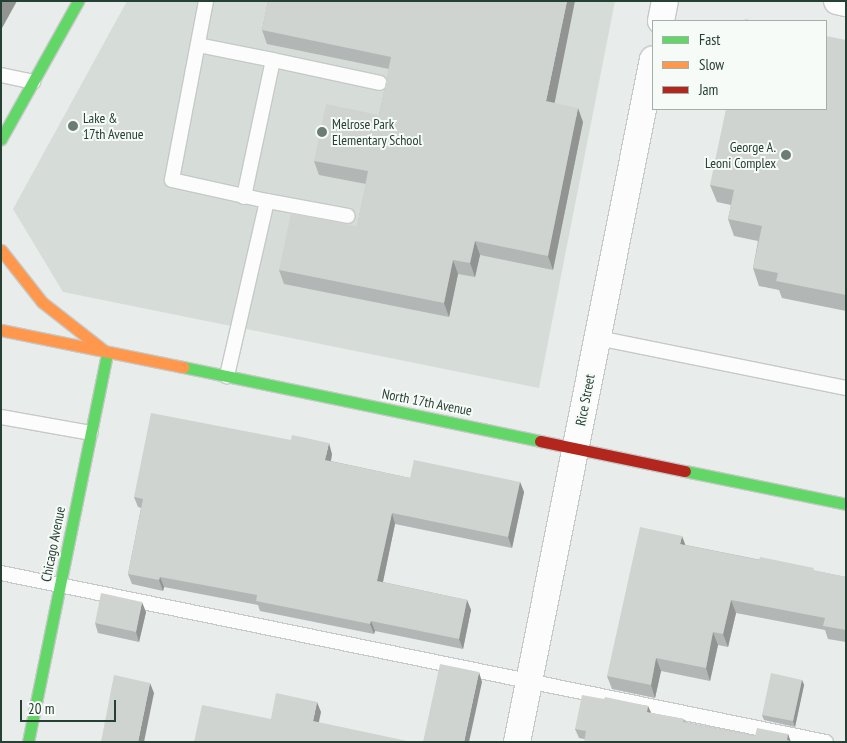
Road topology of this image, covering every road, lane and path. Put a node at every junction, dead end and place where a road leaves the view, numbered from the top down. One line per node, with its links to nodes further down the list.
1 (78, 1): 11 (main road)
2 (206, 1): 7 (lane)
3 (665, 1): 6 (street)
4 (837, 1): 5 (street)
5 (846, 3)
6 (661, 20)
7 (198, 45): 8 (lane); 14 (lane)
8 (272, 60): 12 (lane); 14 (lane)
9 (652, 64): 19 (street, Rice Street)
10 (1, 75): 11 (lane)
11 (33, 82): 13 (main road)
12 (380, 83)
13 (1, 139)
14 (244, 196): 15 (lane)
15 (267, 201): 16 (lane); 21 (lane)
16 (348, 216)
17 (1, 250): 20 (main road)
18 (1, 330): 20 (main road, North 17th Avenue)
19 (598, 338): 22 (lane); 25 (street, Rice Street)
20 (107, 353): 21 (main road, North 17th Avenue); 24 (main road, Chicago Avenue)
21 (226, 376): 25 (main road, North 17th Avenue)
22 (846, 388)
23 (1, 417): 24 (lane)
24 (91, 433): 28 (main road, Chicago Avenue)
25 (576, 447): 26 (main road, North 17th Avenue); 29 (street, Rice Street)
26 (846, 504)
27 (1, 573): 28 (lane)
28 (60, 585): 29 (lane); 30 (main road, Chicago Avenue)
29 (530, 681): 31 (street, Rice Street); 32 (lane)
30 (28, 742)
31 (517, 742)
32 (826, 742)

